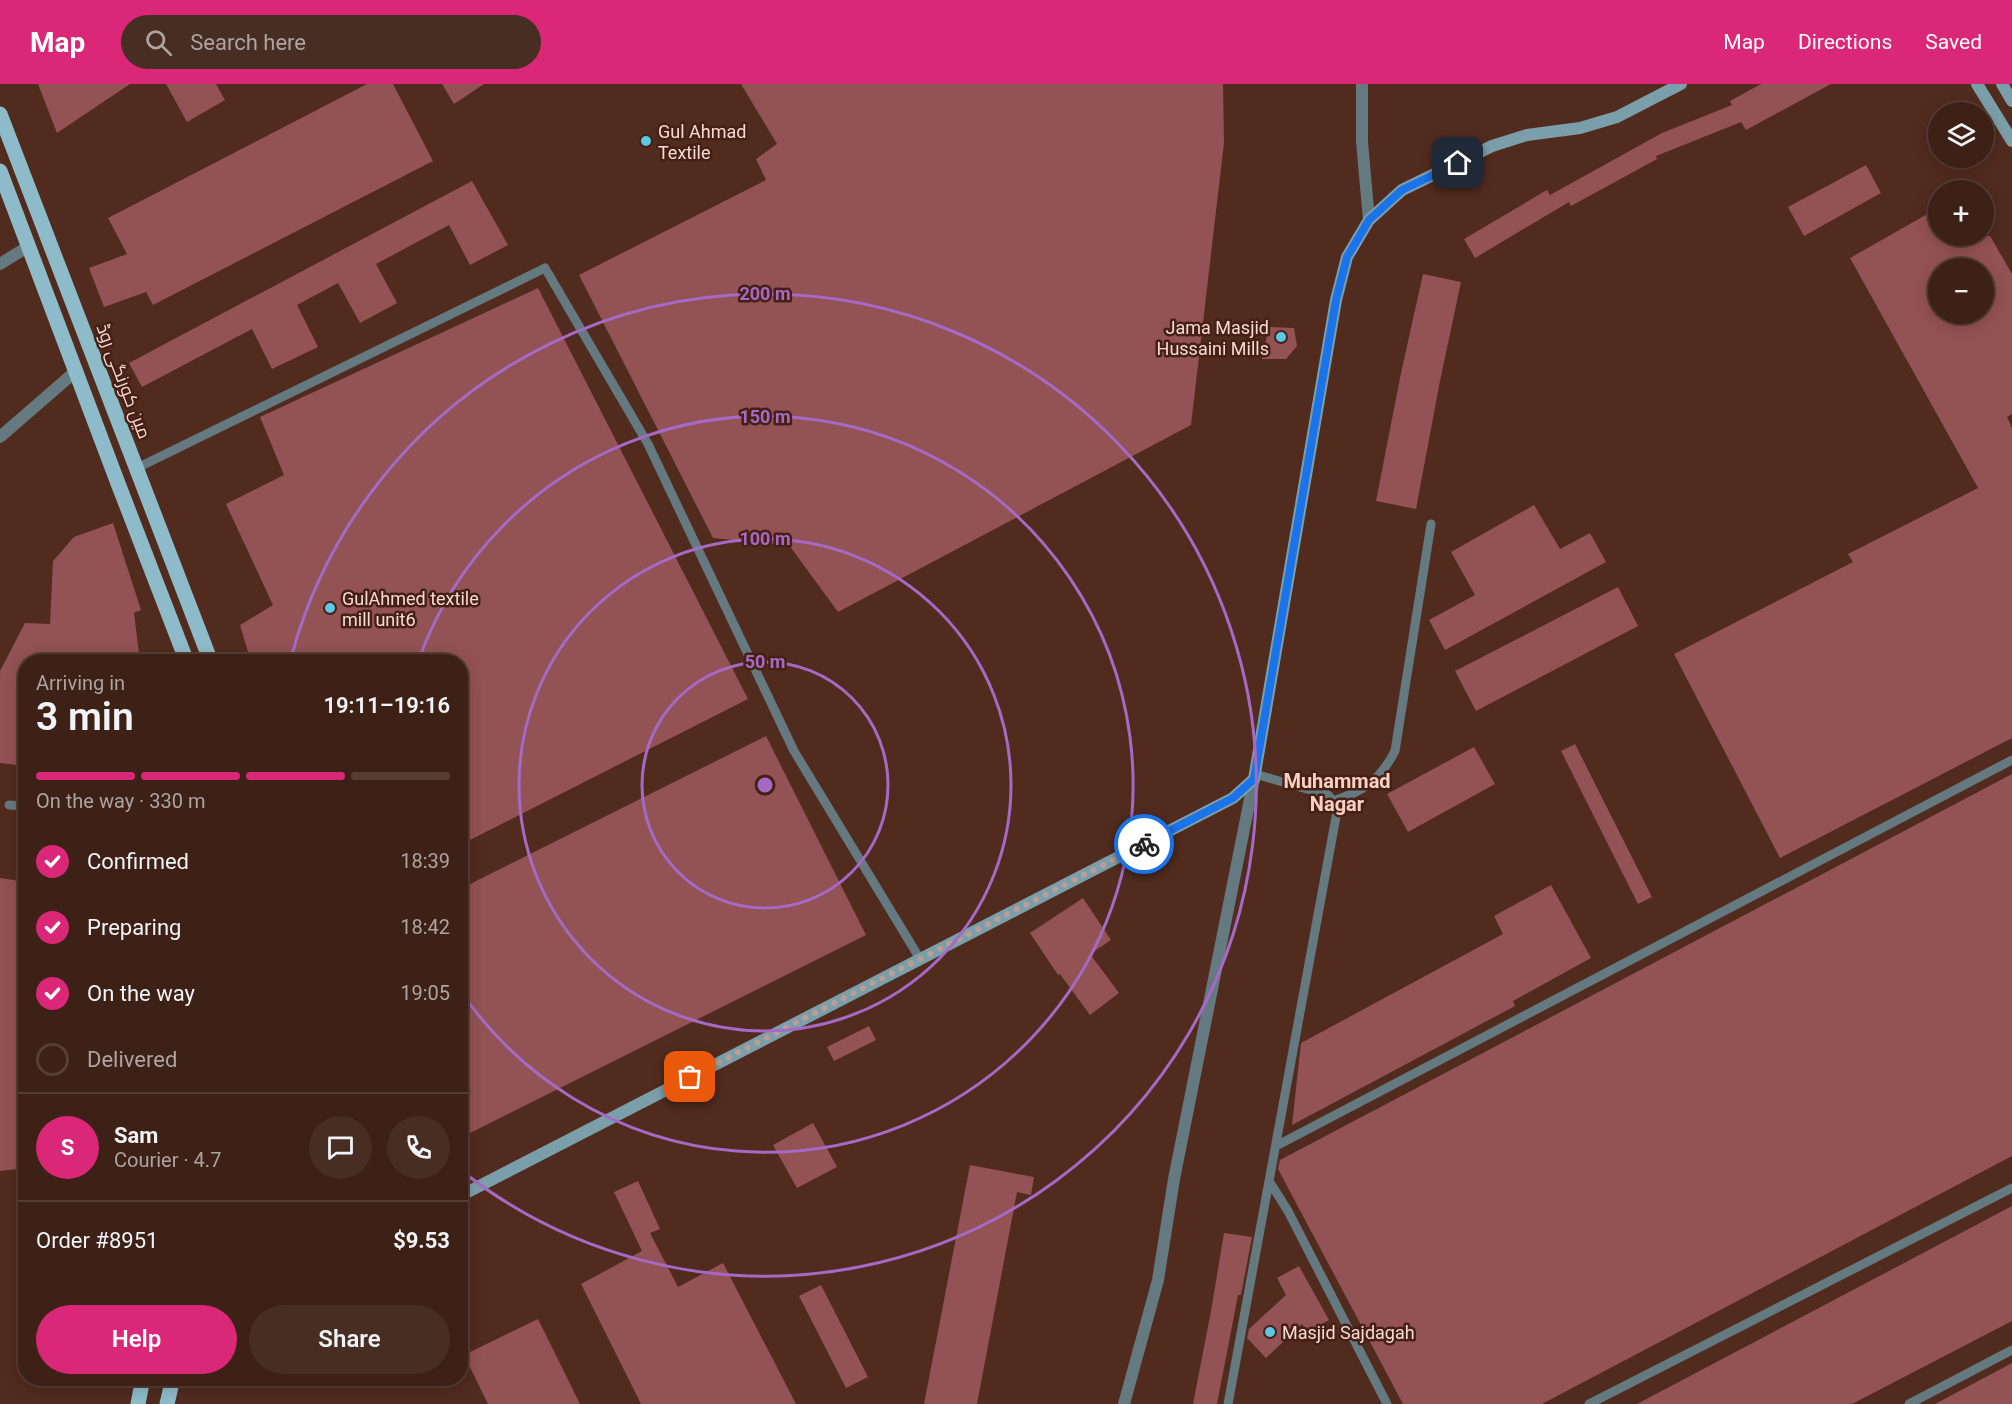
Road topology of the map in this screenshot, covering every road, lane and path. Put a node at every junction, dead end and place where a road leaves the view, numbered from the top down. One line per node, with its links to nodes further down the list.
1 (1362, 84): 9 (street)
2 (1681, 84): 9 (street)
3 (1977, 84): 7 (street)
4 (2002, 84): 5 (street)
5 (2012, 101)
6 (0, 114): 14 (main road, مین کورنگی روڈ)
7 (2012, 141)
8 (0, 171): 10 (main road)
9 (1369, 220): 19 (street)
10 (29, 246): 11 (street); 12 (main road)
11 (0, 264)
12 (76, 371): 13 (street); 16 (main road)
13 (0, 438)
14 (138, 468): 17 (main road, مین کورنگی روڈ); 23 (lane)
15 (1431, 524): 20 (lane)
16 (184, 654)
17 (208, 654)
18 (2012, 760): 24 (lane)
19 (1255, 777): 20 (lane); 23 (street); 33 (street)
20 (1334, 801): 24 (lane)
21 (9, 805): 22 (lane)
22 (18, 806)
23 (920, 959): 27 (street)
24 (1276, 1146): 25 (lane)
25 (1269, 1181): 34 (lane); 35 (lane)
26 (2012, 1188): 36 (lane)
27 (468, 1192)
28 (2012, 1350): 37 (lane)
29 (141, 1386): 31 (main road)
30 (171, 1386): 32 (main road)
31 (138, 1404)
32 (167, 1404)
33 (1124, 1404)
34 (1228, 1404)
35 (1387, 1404)
36 (1589, 1404)
37 (1909, 1404)

